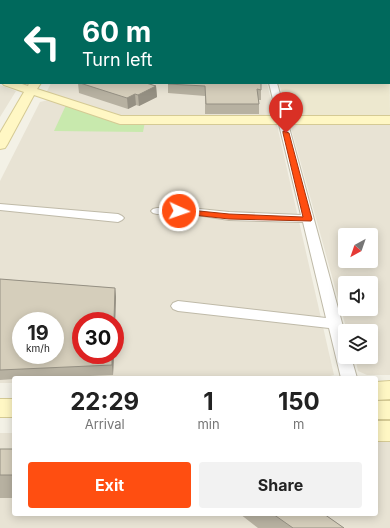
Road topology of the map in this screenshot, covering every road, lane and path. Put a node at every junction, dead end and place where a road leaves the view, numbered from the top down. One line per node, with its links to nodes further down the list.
1 (14, 84): 3 (street)
2 (273, 84): 5 (street)
3 (33, 87): 5 (street); 6 (street)
4 (390, 120): 5 (street)
5 (283, 121): 10 (street)
6 (0, 145)
7 (0, 207): 9 (street)
8 (156, 211): 10 (street)
9 (118, 218)
10 (308, 219): 12 (street)
11 (178, 306): 12 (street)
12 (335, 324): 13 (street)
13 (348, 376)
14 (378, 390): 15 (street)
15 (390, 390)
16 (0, 408): 17 (street)
17 (12, 408)
18 (378, 410): 19 (street)
19 (390, 410)
20 (378, 431): 21 (street)
21 (390, 431)

